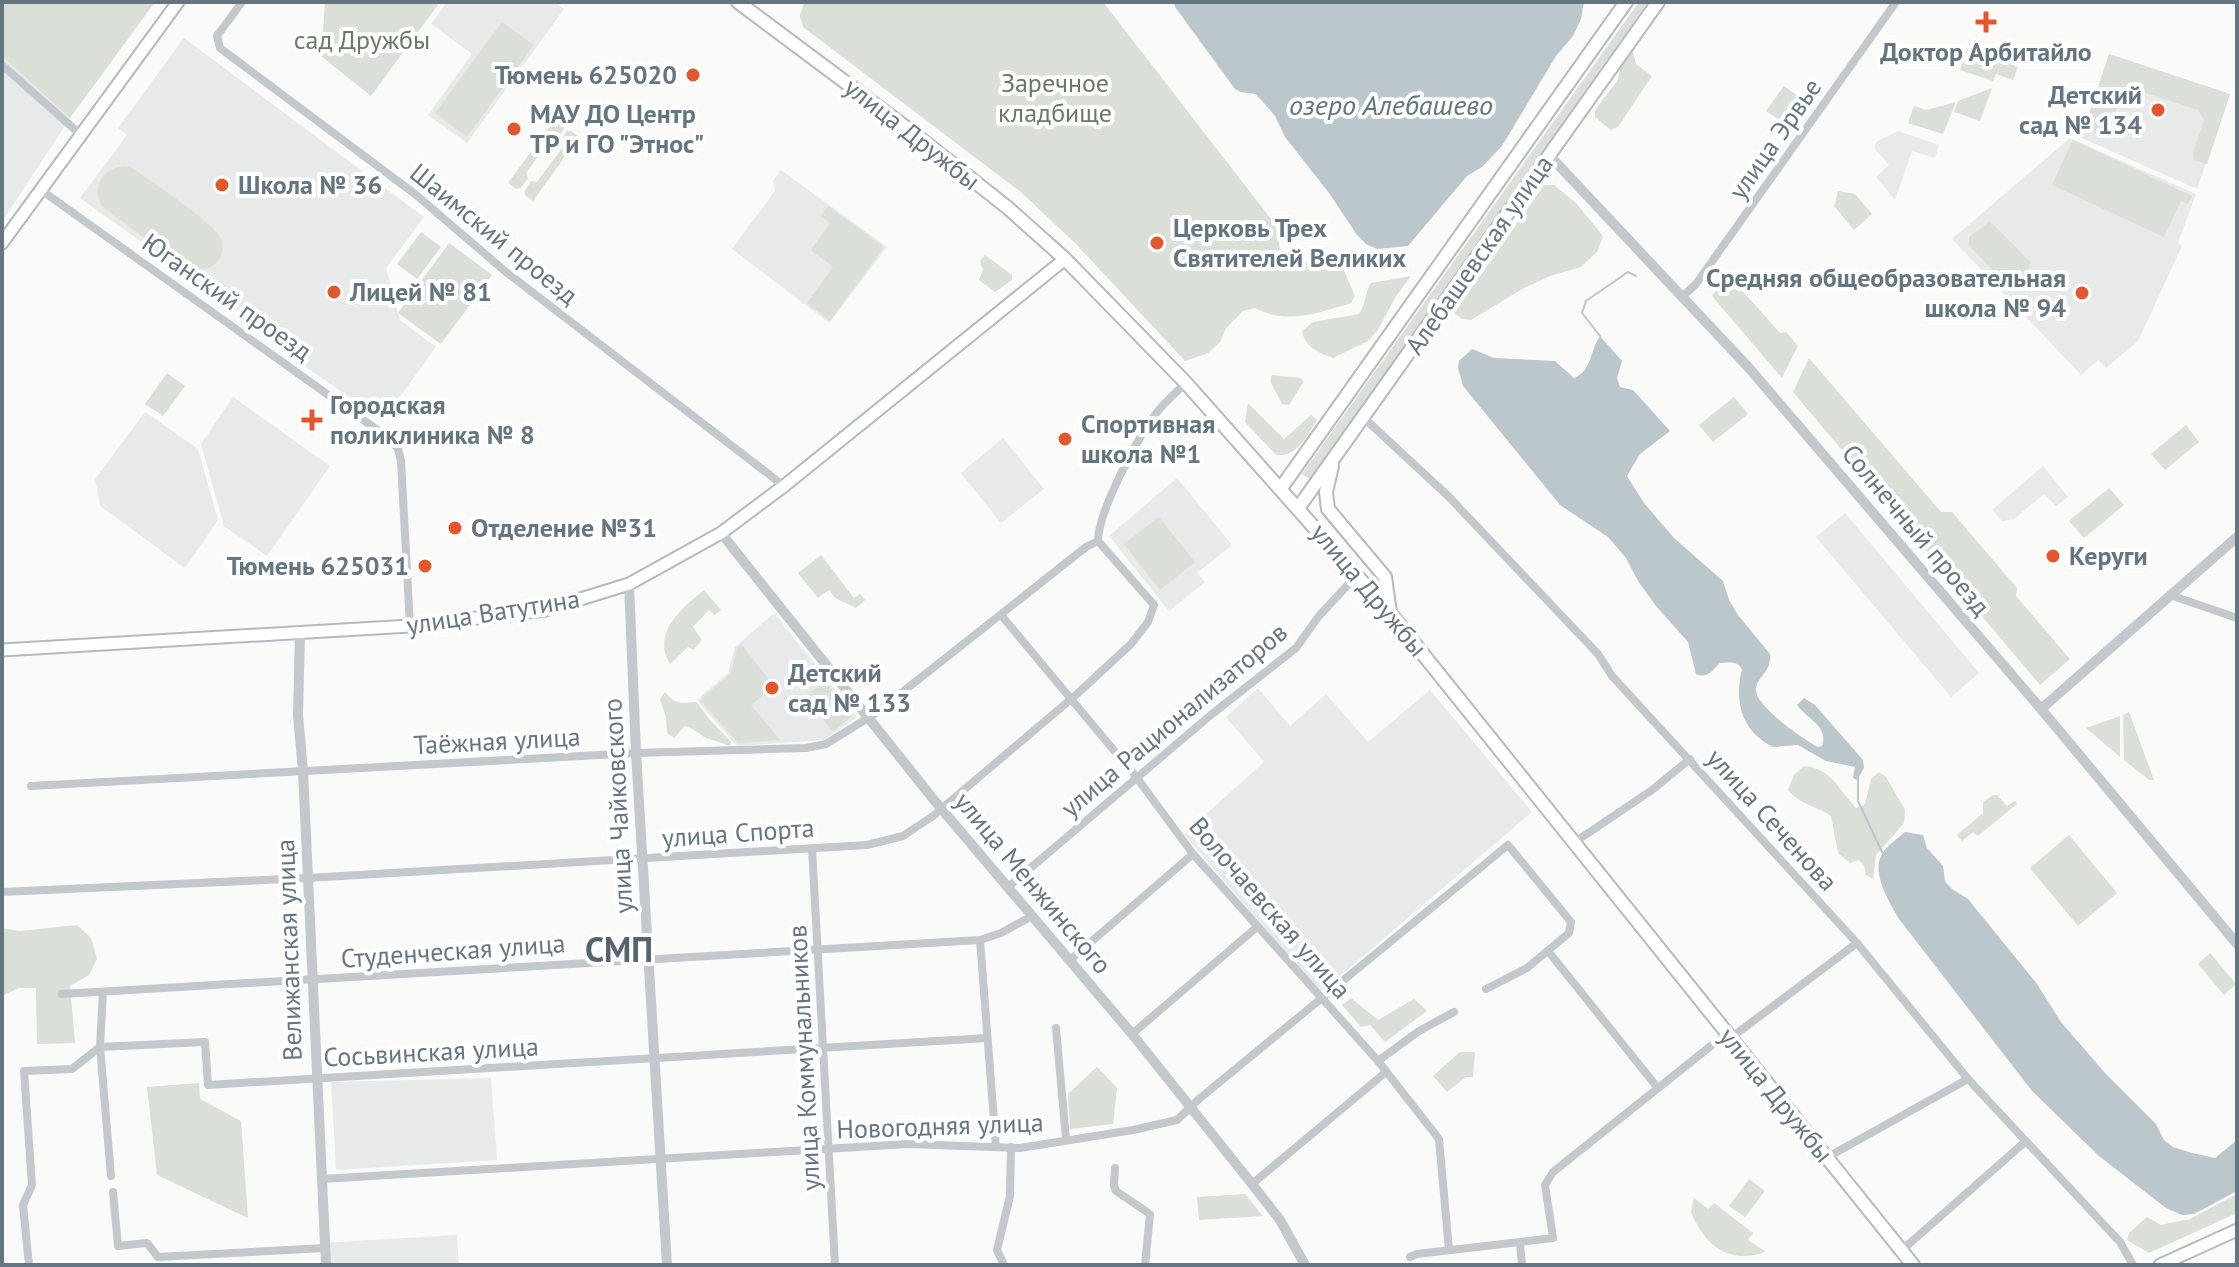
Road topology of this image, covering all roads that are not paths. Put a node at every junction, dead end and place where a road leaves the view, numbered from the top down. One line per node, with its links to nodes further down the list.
1 (178, 2): 8 (main road)
2 (242, 2): 17 (street, Шаимский проезд)
3 (738, 2): 12 (main road, улица Дружбы)
4 (1626, 2): 18 (main road, Алебашевская улица)
5 (1658, 2): 9 (main road, Алебашевская улица)
6 (1896, 2): 13 (street, улица Эрвье)
7 (2, 65): 8 (street)
8 (81, 135): 10 (main road)
9 (1549, 155): 13 (street, Солнечный проезд); 15 (main road, Алебашевская улица)
10 (41, 190): 11 (main road); 29 (street, Юганский проезд)
11 (2, 243)
12 (1065, 259): 14 (main road, улица Дружбы); 17 (main road, улица Ватутина)
13 (1683, 296): 33 (street, Солнечный проезд)
14 (1186, 383): 18 (main road, улица Дружбы); 22 (street)
15 (1364, 418): 16 (main road, Алебашевская улица); 36 (street, улица Сеченова)
16 (1332, 462): 19 (main road, Алебашевская улица); 26 (main road)
17 (784, 486): 20 (main road, улица Ватутина)
18 (1281, 488): 19 (main road, улица Дружбы)
19 (1299, 507): 23 (main road, улица Дружбы)
20 (721, 533): 24 (main road, улица Ватутина); 34 (street, улица Менжинского)
21 (2237, 537): 25 (street)
22 (1098, 541): 27 (street, Таёжная улица); 32 (street, улица Спорта)
23 (1357, 575): 26 (main road, улица Дружбы); 38 (street, улица Рационализаторов)
24 (629, 584): 29 (main road, улица Ватутина); 35 (street, улица Чайковского)
25 (2170, 595): 28 (street); 33 (street)
26 (1390, 613): 41 (main road, улица Дружбы)
27 (1001, 615): 32 (street, Волочаевская улица); 34 (street, Таёжная улица)
28 (2237, 618)
29 (410, 626): 30 (main road, улица Ватутина)
30 (300, 633): 31 (main road, улица Ватутина); 37 (street, Велижанская улица)
31 (2, 650)
32 (1071, 698): 38 (street, Волочаевская улица); 40 (street, улица Спорта)
33 (2041, 709): 52 (street, Солнечный проезд)
34 (868, 718): 35 (street, Таёжная улица); 40 (street, улица Менжинского)
35 (636, 753): 37 (street, Таёжная улица); 44 (street, улица Чайковского)
36 (1690, 759): 41 (street); 51 (street, улица Сеченова)
37 (303, 771): 39 (street, Таёжная улица); 45 (street, Велижанская улица)
38 (1137, 778): 43 (street, Волочаевская улица); 46 (street, улица Рационализаторов)
39 (31, 786)
40 (942, 809): 42 (street, улица Спорта); 46 (street, улица Менжинского)
41 (1575, 842): 65 (main road, улица Дружбы)
42 (812, 848): 44 (street, улица Спорта); 53 (street, улица Коммунальников)
43 (1193, 854): 49 (street, Волочаевская улица); 56 (street)
44 (643, 859): 45 (street, улица Спорта); 55 (street, улица Чайковского)
45 (308, 878): 47 (street, улица Спорта); 57 (street, Велижанская улица)
46 (1008, 887): 48 (street, улица Менжинского)
47 (2, 892)
48 (1032, 916): 50 (street, Студенческая улица); 56 (street, улица Менжинского)
49 (1257, 927): 61 (street, Волочаевская улица); 64 (street)
50 (980, 940): 53 (street, Студенческая улица); 66 (street)
51 (1857, 943): 65 (street); 73 (street, улица Сеченова)
52 (2237, 944)
53 (819, 948): 55 (street, Студенческая улица); 68 (street, улица Коммунальников)
54 (1548, 951): 58 (street); 61 (street, Новогодняя улица); 74 (street)
55 (649, 958): 57 (street, Студенческая улица); 69 (street, улица Чайковского)
56 (1070, 960): 64 (street, улица Менжинского)
57 (311, 980): 59 (street, Студенческая улица); 72 (street, Велижанская улица)
58 (1486, 989)
59 (103, 992): 60 (street, Студенческая улица); 67 (street)
60 (62, 994)
61 (1321, 1000): 70 (street, Волочаевская улица); 75 (street, Новогодняя улица)
62 (1454, 1012): 70 (street)
63 (1056, 1028): 76 (street)
64 (1132, 1034): 75 (street, улица Менжинского)
65 (1728, 1035): 74 (street); 81 (main road, улица Дружбы)
66 (987, 1038): 68 (street, Сосьвинская улица); 78 (street)
67 (100, 1047): 72 (street, Сосьвинская улица); 84 (street); 94 (street)
68 (825, 1049): 69 (street, Сосьвинская улица); 80 (street, улица Коммунальников)
69 (654, 1060): 72 (street, Сосьвинская улица); 82 (street, улица Чайковского)
70 (1378, 1061): 71 (street, Волочаевская улица)
71 (1386, 1072): 86 (street); 91 (street, Волочаевская улица)
72 (316, 1079): 85 (street, Велижанская улица)
73 (1968, 1079): 77 (street, улица Сеченова); 81 (street)
74 (1657, 1087): 89 (street)
75 (1190, 1108): 76 (street, Новогодняя улица); 86 (street, улица Менжинского)
76 (1066, 1139): 79 (street, Новогодняя улица)
77 (2026, 1141): 92 (street); 103 (street, улица Сеченова)
78 (996, 1147): 79 (street, Новогодняя улица); 80 (street, Новогодняя улица)
79 (1011, 1147): 98 (street)
80 (829, 1150): 82 (street, Новогодняя улица); 97 (street, улица Коммунальников)
81 (1826, 1158): 92 (main road, улица Дружбы)
82 (661, 1161): 85 (street, Новогодняя улица); 96 (street, улица Чайковского)
83 (1115, 1168): 99 (street)
84 (111, 1176)
85 (322, 1179): 90 (street, Велижанская улица)
86 (1252, 1184): 100 (street, улица Менжинского)
87 (113, 1192): 90 (street)
88 (2237, 1230): 104 (main road)
89 (1520, 1243): 91 (street); 101 (street)
90 (325, 1248): 95 (street, Велижанская улица)
91 (1449, 1250): 93 (street)
92 (1901, 1251): 102 (main road, улица Дружбы)
93 (1410, 1257)
94 (29, 1265)
95 (326, 1265)
96 (667, 1265)
97 (835, 1265)
98 (1004, 1265)
99 (1145, 1265)
100 (1305, 1265)
101 (1522, 1265)
102 (1913, 1265)
103 (2133, 1265)
104 (2160, 1265)

